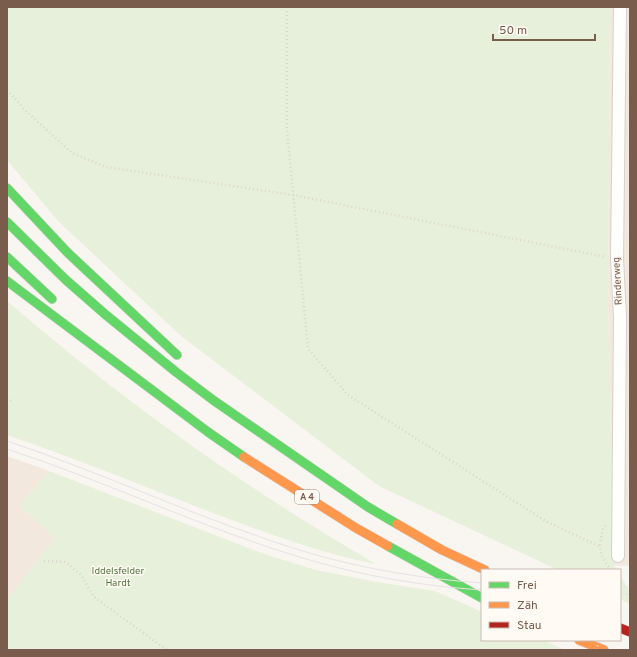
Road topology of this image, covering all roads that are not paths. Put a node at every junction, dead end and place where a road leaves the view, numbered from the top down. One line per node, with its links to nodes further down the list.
1 (620, 7): 7 (street, Rinderweg)
2 (7, 188): 9 (highway)
3 (7, 222): 12 (highway, A 4)
4 (7, 257): 6 (highway)
5 (7, 281): 10 (highway)
6 (58, 305)
7 (625, 317): 13 (street, Rinderweg)
8 (74, 320): 10 (highway, A 4)
9 (183, 361)
10 (148, 386): 16 (highway, A 4)
11 (218, 392): 12 (highway)
12 (264, 434): 15 (highway, A 4)
13 (625, 485): 14 (street, Rinderweg)
14 (618, 556)
15 (483, 569)
16 (481, 597)
17 (582, 641): 18 (highway)
18 (604, 650)

